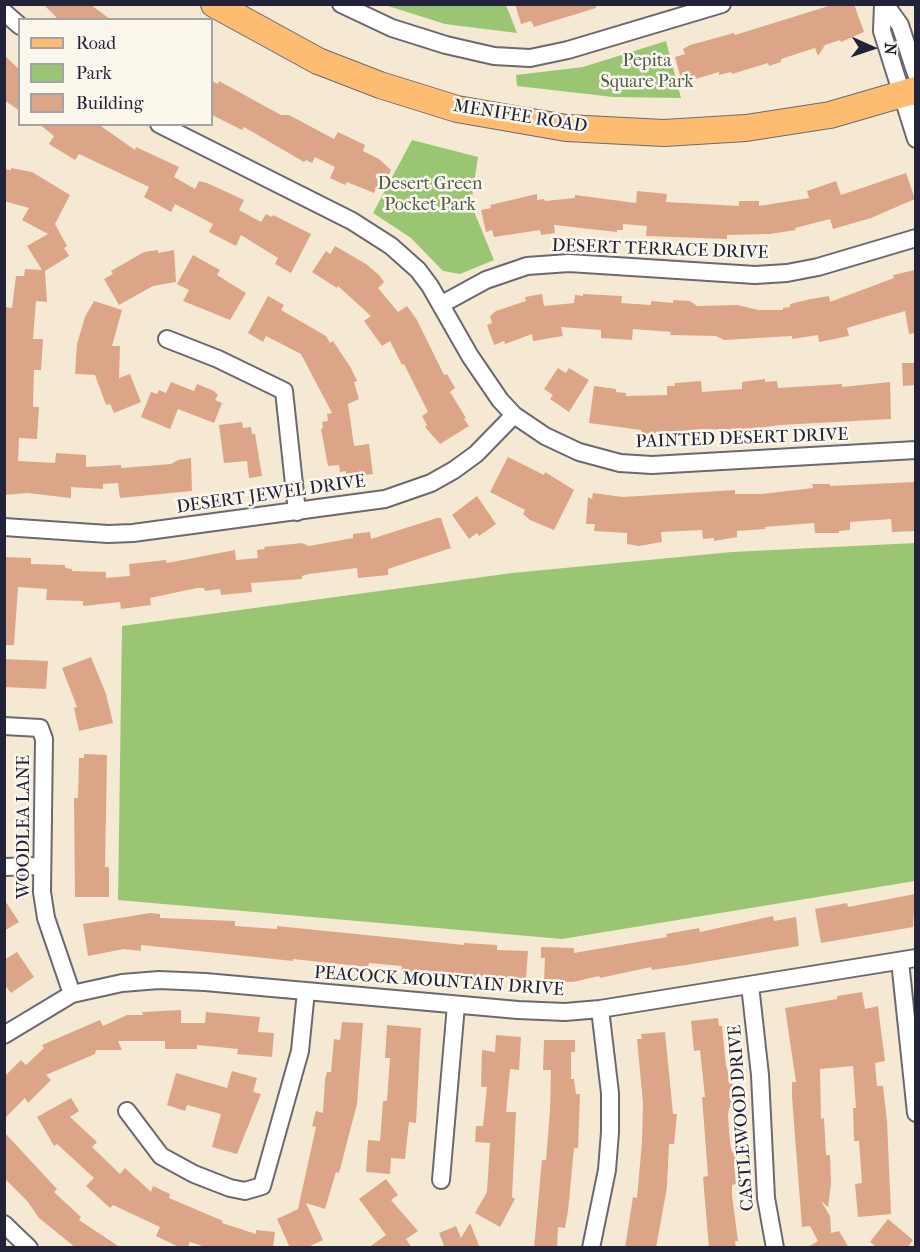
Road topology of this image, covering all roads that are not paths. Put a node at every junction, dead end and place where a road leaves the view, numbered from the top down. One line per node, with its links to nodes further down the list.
1 (214, 4): 8 (main road, MENIFEE ROAD)
2 (341, 4): 5 (street)
3 (722, 4): 5 (street)
4 (884, 4): 8 (street); 8 (street)
5 (700, 8)
6 (4, 12): 7 (street)
7 (18, 24)
8 (911, 86): 10 (street)
9 (163, 126): 12 (street, PAINTED DESERT DRIVE)
10 (915, 139)
11 (915, 238): 12 (street, DESERT TERRACE DRIVE)
12 (442, 304): 14 (street, PAINTED DESERT DRIVE)
13 (167, 339): 16 (street)
14 (514, 414): 15 (street, PAINTED DESERT DRIVE); 16 (street, DESERT JEWEL DRIVE)
15 (915, 450)
16 (297, 512): 17 (street, DESERT JEWEL DRIVE)
17 (4, 527)
18 (4, 726): 19 (street, WOODLEA LANE)
19 (41, 866): 20 (street); 24 (street, WOODLEA LANE)
20 (4, 867)
21 (908, 959): 22 (street, PEACOCK MOUNTAIN DRIVE); 29 (street)
22 (750, 985): 26 (street, PEACOCK MOUNTAIN DRIVE); 34 (street, CASTLEWOOD DRIVE)
23 (306, 991): 24 (street, PEACOCK MOUNTAIN DRIVE); 25 (street, PEACOCK MOUNTAIN DRIVE); 28 (street)
24 (72, 994): 27 (street, PEACOCK MOUNTAIN DRIVE)
25 (456, 1005): 26 (street, PEACOCK MOUNTAIN DRIVE); 30 (street)
26 (600, 1009): 33 (street)
27 (4, 1035)
28 (127, 1111)
29 (915, 1113)
30 (441, 1180)
31 (4, 1224): 32 (street)
32 (29, 1248)
33 (591, 1248)
34 (775, 1248)

